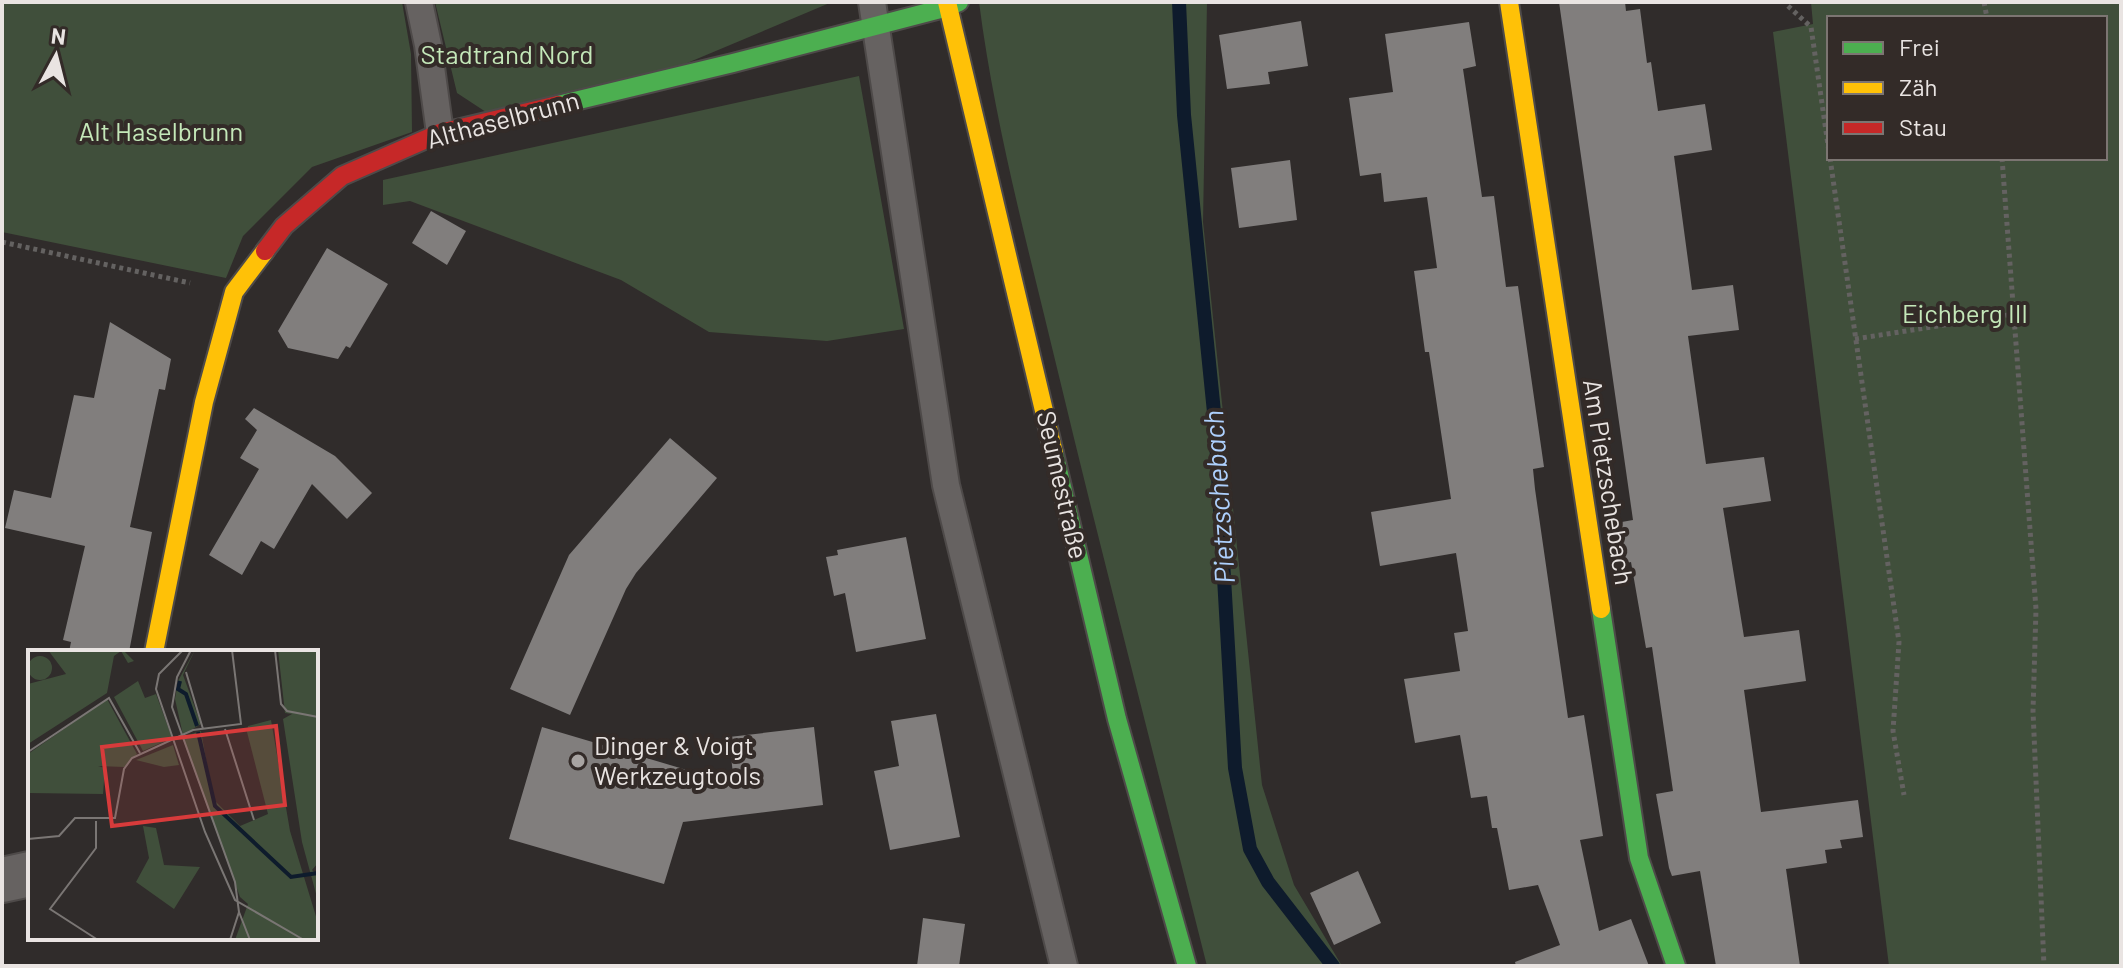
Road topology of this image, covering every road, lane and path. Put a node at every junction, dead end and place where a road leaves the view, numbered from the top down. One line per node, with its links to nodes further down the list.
1 (419, 2): 6 (lane)
2 (1509, 2): 20 (street, Am Pietzschebach)
3 (951, 4): 5 (street, Althaselbrunn); 19 (street, Seumestraße)
4 (1788, 6): 7 (path)
5 (873, 14): 6 (street, Althaselbrunn); 18 (lane)
6 (440, 133): 11 (street, Althaselbrunn)
7 (1827, 141)
8 (1830, 160): 13 (path)
9 (2002, 160): 12 (path)
10 (2, 242): 11 (path)
11 (234, 292): 14 (street, Althaselbrunn)
12 (2014, 314): 13 (path); 21 (path)
13 (1855, 339): 15 (path)
14 (154, 650)
15 (1904, 795)
16 (28, 874): 17 (street)
17 (2, 880)
18 (1064, 966)
19 (1187, 966)
20 (1676, 966)
21 (2044, 966)

